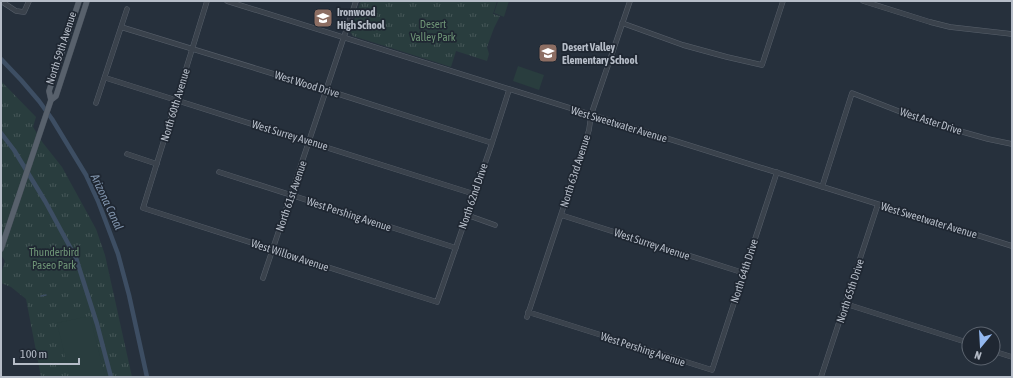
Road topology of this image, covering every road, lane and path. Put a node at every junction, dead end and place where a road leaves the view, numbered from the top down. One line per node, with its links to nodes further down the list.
1 (1, 1): 2 (street)
2 (29, 1)
3 (79, 1): 20 (main road, North 59th Avenue)
4 (87, 1): 20 (main road, North 59th Avenue)
5 (207, 1): 16 (street, North 60th Avenue)
6 (227, 1): 15 (street, West Sweetwater Avenue)
7 (356, 1): 15 (street, North 61st Avenue)
8 (630, 1): 12 (street, North 63rd Avenue)
9 (784, 1): 12 (street)
10 (863, 1): 14 (street)
11 (127, 10): 13 (street)
12 (622, 22): 23 (street, North 63rd Avenue)
13 (121, 27): 16 (street, West Wood Drive); 17 (street)
14 (1012, 34)
15 (344, 37): 18 (street, North 61st Avenue); 19 (street, West Sweetwater Avenue)
16 (192, 49): 18 (street, West Wood Drive); 21 (street, North 60th Avenue)
17 (106, 78): 21 (street, West Surrey Avenue); 22 (street)
18 (326, 90): 24 (street, North 61st Avenue); 25 (street, West Wood Drive)
19 (509, 90): 23 (street, West Sweetwater Avenue); 25 (street, North 62nd Drive)
20 (51, 100): 41 (main road, North 59th Avenue)
21 (176, 100): 24 (street, West Surrey Avenue); 28 (street, North 60th Avenue)
22 (96, 103)
23 (591, 115): 30 (street, West Sweetwater Avenue); 37 (street, North 63rd Avenue)
24 (309, 142): 32 (street, West Surrey Avenue); 33 (street, North 61st Avenue)
25 (492, 143): 32 (street, North 62nd Drive)
26 (1012, 144): 31 (street, West Aster Drive)
27 (127, 154): 28 (street)
28 (157, 164): 35 (street, North 60th Avenue)
29 (218, 172): 33 (street, West Pershing Avenue)
30 (777, 172): 31 (street, West Sweetwater Avenue); 43 (street, North 64th Drive)
31 (822, 187): 34 (street, West Sweetwater Avenue)
32 (474, 194): 36 (street, North 62nd Drive)
33 (291, 196): 40 (street, West Pershing Avenue); 42 (street, North 61st Avenue)
34 (878, 204): 39 (street, West Sweetwater Avenue); 46 (street, North 65th Drive)
35 (143, 208): 42 (street, West Willow Avenue)
36 (467, 215): 38 (street); 40 (street, North 62nd Drive)
37 (561, 215): 43 (street, West Surrey Avenue); 47 (street, North 63rd Avenue)
38 (495, 225)
39 (1012, 246)
40 (456, 248): 45 (street, North 62nd Drive)
41 (1, 249)
42 (273, 250): 44 (street, North 61st Avenue); 45 (street, West Willow Avenue)
43 (744, 273): 51 (street, North 64th Drive)
44 (264, 278)
45 (437, 302)
46 (846, 304): 48 (street); 52 (street, North 65th Drive)
47 (528, 315): 51 (street, West Pershing Avenue)
48 (961, 340)
49 (1001, 354): 50 (street)
50 (1012, 357)
51 (712, 370)
52 (821, 377)

